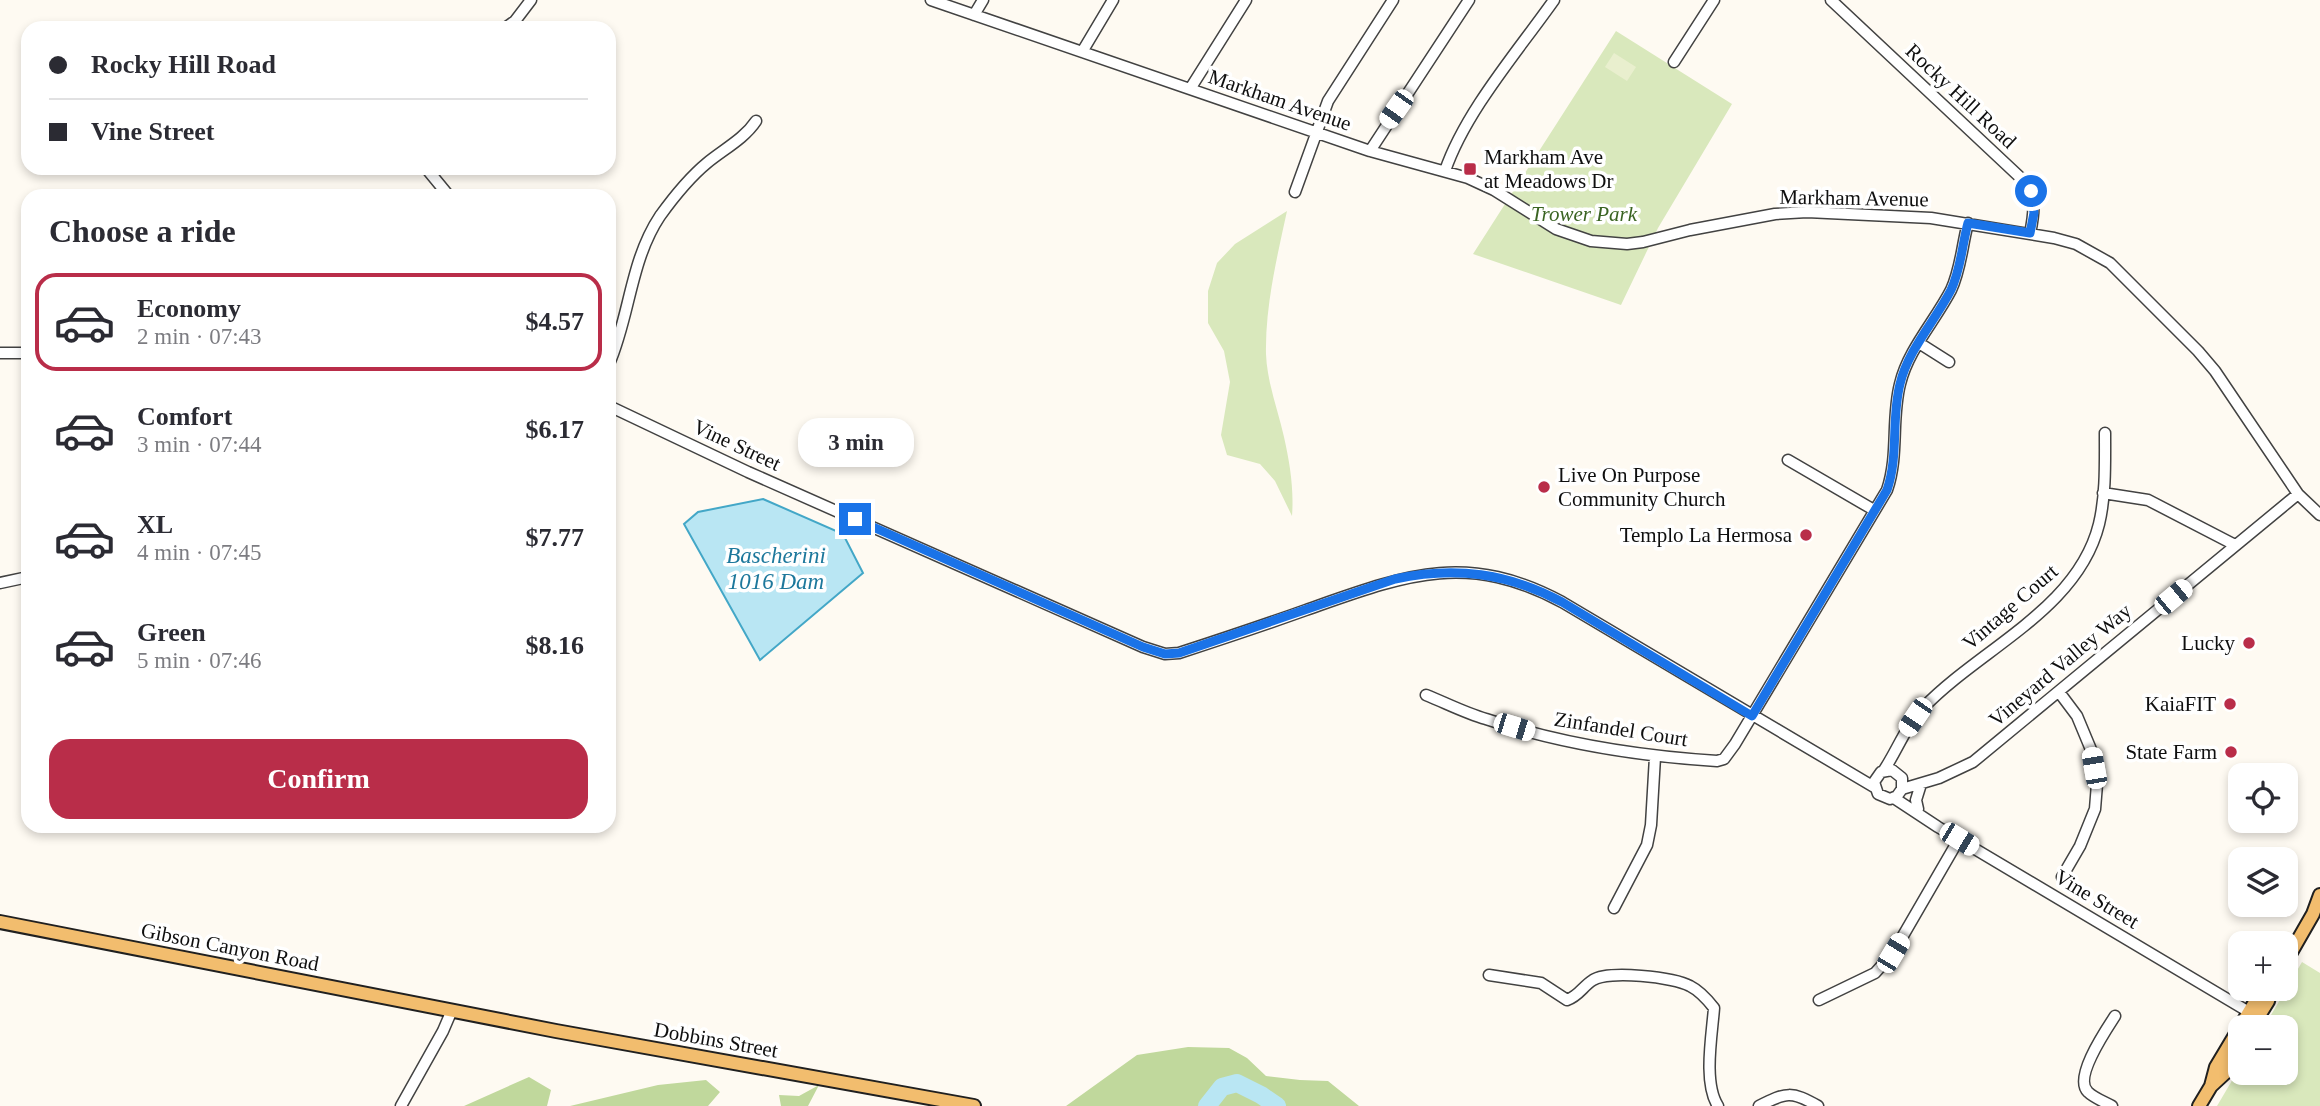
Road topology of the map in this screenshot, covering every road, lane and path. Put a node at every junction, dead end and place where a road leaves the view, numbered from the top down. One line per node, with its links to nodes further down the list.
1 (531, 0): 12 (street)
2 (931, 0): 11 (street, Markham Avenue)
3 (983, 0): 11 (street)
4 (1113, 0): 13 (street)
5 (1246, 0): 15 (street)
6 (1393, 0): 17 (street)
7 (1469, 0): 18 (street)
8 (1554, 0): 19 (street)
9 (1714, 0): 14 (street)
10 (1830, 0): 24 (street, Rocky Hill Road)
11 (974, 15): 13 (street, Markham Avenue)
12 (515, 21)
13 (1082, 52): 15 (street, Markham Avenue)
14 (1674, 62)
15 (1190, 89): 17 (street, Markham Avenue)
16 (756, 121): 26 (street)
17 (1316, 133): 18 (street, Markham Avenue); 22 (street)
18 (1370, 151): 19 (street, Markham Avenue)
19 (1445, 171): 23 (street, Markham Avenue)
20 (432, 175): 21 (street)
21 (443, 189)
22 (1294, 192)
23 (1968, 223): 24 (street, Markham Avenue); 25 (street)
24 (2030, 233): 34 (street, Markham Avenue)
25 (1919, 344): 29 (street); 35 (street)
26 (616, 346)
27 (0, 353): 28 (street)
28 (21, 353)
29 (1949, 362)
30 (616, 409): 42 (street, Vine Street)
31 (2105, 433): 33 (street, Vintage Court)
32 (1788, 460): 35 (street)
33 (2103, 494): 37 (street); 45 (street, Vintage Court)
34 (2298, 494): 36 (street, Markham Avenue); 37 (street, Vineyard Valley Way)
35 (1874, 510): 42 (street)
36 (2320, 515)
37 (2235, 545): 40 (street, Vineyard Valley Way)
38 (21, 578): 39 (street)
39 (0, 583)
40 (2059, 692): 44 (street, Vineyard Valley Way); 51 (street)
41 (1426, 695): 43 (street, Zinfandel Court)
42 (1752, 716): 43 (street, Zinfandel Court); 45 (street, Vine Street)
43 (1655, 757): 53 (street)
44 (1939, 778): 45 (street); 46 (street, Vineyard Valley Way)
45 (1891, 780): 46 (street, Vineyard Valley Way); 47 (street, Vintage Court); 47 (street, Vine Street); 48 (street, Vine Street)
46 (1921, 784): 48 (street)
47 (1894, 798): 49 (street, Vine Street)
48 (1918, 809): 49 (street, Vine Street)
49 (1926, 819): 50 (street, Vine Street)
50 (1959, 839): 58 (street); 61 (street, Vine Street)
51 (2063, 877)
52 (2320, 895): 54 (main road)
53 (1614, 908)
54 (2317, 911): 56 (main road)
55 (0, 922): 60 (main road, Gibson Canyon Road)
56 (2298, 942)
57 (1489, 975): 67 (street)
58 (1819, 1000)
59 (2256, 1001): 61 (main road)
60 (452, 1010): 65 (street); 66 (main road, Dobbins Street)
61 (2249, 1012): 64 (main road)
62 (2115, 1016): 70 (street)
63 (2228, 1068): 64 (main road)
64 (2211, 1086): 71 (main road)
65 (401, 1106)
66 (974, 1106)
67 (1718, 1106)
68 (1759, 1106): 69 (street)
69 (1818, 1106)
70 (2112, 1106)
71 (2199, 1106)

